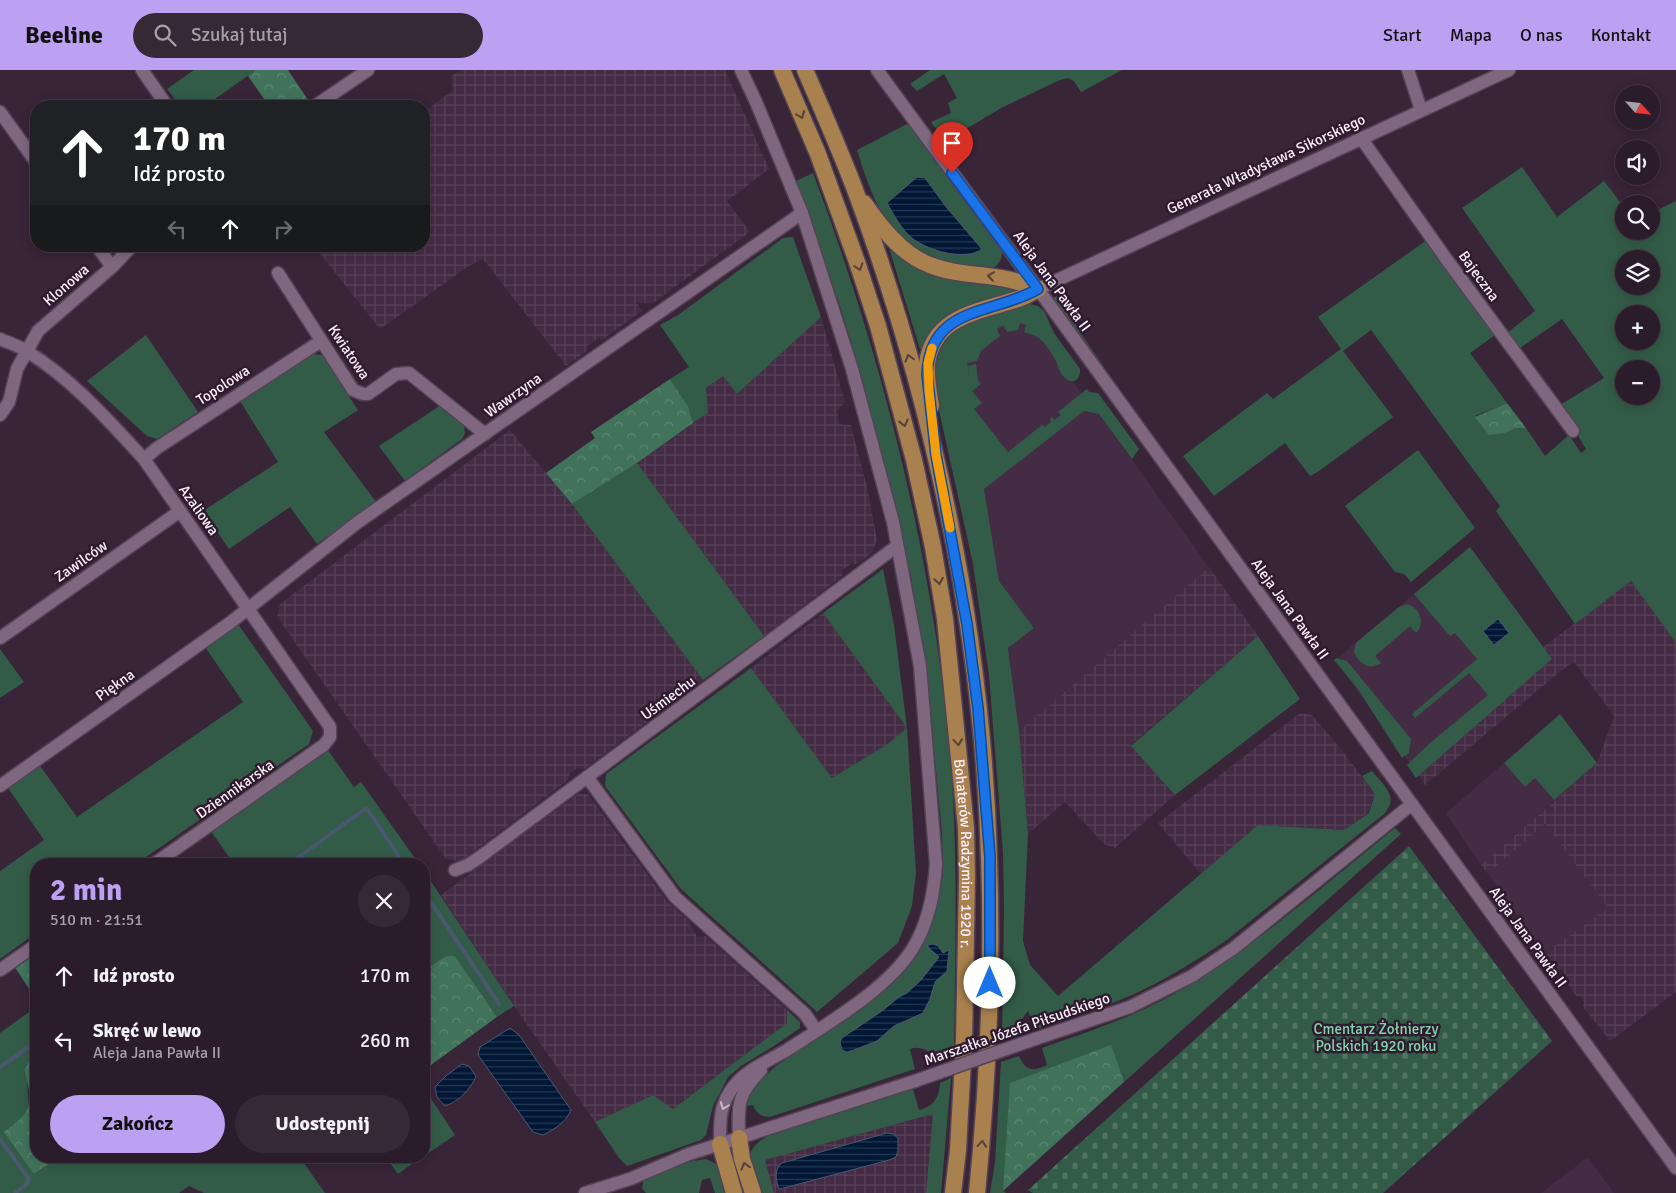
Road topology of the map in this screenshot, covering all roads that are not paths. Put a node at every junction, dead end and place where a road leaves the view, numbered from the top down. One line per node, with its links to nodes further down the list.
1 (142, 70): 9 (street)
2 (368, 70): 10 (street)
3 (741, 70): 16 (street)
4 (782, 70): 46 (main road, Bohaterów Radzymina 1920 r., one-way to 46)
5 (805, 70): 15 (main road)
6 (877, 70): 21 (street, Aleja Jana Pawła II)
7 (1408, 70): 11 (street)
8 (1509, 70): 11 (street, Generała Władysława Sikorskiego)
9 (163, 100)
10 (324, 100)
11 (1421, 110): 13 (street, Generała Władysława Sikorskiego)
12 (0, 112): 14 (street)
13 (1361, 138): 21 (street, Generała Władysława Sikorskiego); 26 (street, Bajeczna)
14 (30, 154)
15 (854, 188): 21 (main road, one-way to 15); 28 (main road, one-way to 15)
16 (802, 213): 27 (street, Wawrzyna); 31 (street)
17 (102, 252): 19 (street)
18 (126, 252): 19 (street, Klonowa)
19 (112, 266): 24 (street, Klonowa)
20 (278, 273): 23 (street, Kwiatowa)
21 (1038, 289): 28 (main road); 37 (street, Aleja Jana Pawła II)
22 (0, 339): 24 (street, Azaliowa)
23 (321, 341): 27 (street, Kwiatowa); 29 (street, Topolowa)
24 (26, 350): 25 (street, Klonowa); 29 (street, Azaliowa)
25 (0, 414)
26 (1573, 431)
27 (485, 434): 32 (street, Wawrzyna)
28 (936, 455): 53 (main road, Bohaterów Radzymina 1920 r., one-way to 28)
29 (144, 459): 30 (street, Azaliowa)
30 (180, 511): 32 (street, Azaliowa); 33 (street, Zawilców)
31 (897, 546): 35 (street, Uśmiechu); 42 (street)
32 (248, 609): 34 (street, Azaliowa); 36 (street, Piękna)
33 (0, 638)
34 (330, 737): 38 (street, Dziennikarska)
35 (587, 777): 39 (street, Uśmiechu); 42 (street)
36 (0, 786)
37 (1412, 804): 44 (street, Marszałka Józefa Piłsudskiego, bridge); 47 (street, Aleja Jana Pawła II)
38 (163, 858)
39 (455, 870)
40 (30, 949): 41 (street)
41 (0, 970)
42 (816, 1030): 43 (street)
43 (770, 1061): 44 (street); 45 (street, one-way to 45)
44 (739, 1138): 45 (street, Marszałka Józefa Piłsudskiego); 50 (main road, one-way to 44)
45 (720, 1144): 48 (street, Marszałka Józefa Piłsudskiego); 49 (main road)
46 (958, 1150): 51 (main road); 52 (main road, Bohaterów Radzymina 1920 r.)
47 (1676, 1168)
48 (585, 1193)
49 (734, 1193)
50 (753, 1193)
51 (949, 1193)
52 (953, 1193)
53 (977, 1193)

